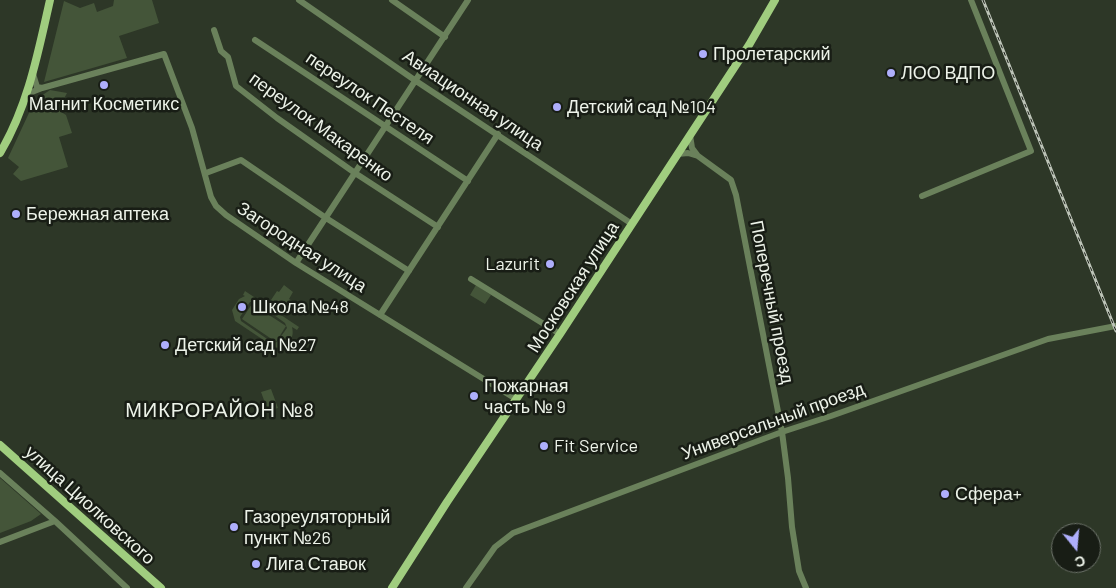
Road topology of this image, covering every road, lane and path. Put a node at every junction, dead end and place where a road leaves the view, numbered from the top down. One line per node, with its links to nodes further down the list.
1 (50, 0): 10 (main road)
2 (299, 0): 11 (street, Авиационная улица)
3 (392, 0): 8 (street)
4 (468, 0): 8 (street)
5 (776, 0): 16 (main road, Московская улица)
6 (971, 0): 23 (street)
7 (214, 30): 21 (street, переулок Макаренко)
8 (445, 36): 11 (street)
9 (255, 40): 14 (street, переулок Пестеля)
10 (33, 74): 12 (street); 13 (main road)
11 (416, 81): 14 (street); 15 (street, Авиационная улица)
12 (42, 88): 13 (street, Загородная улица); 20 (street, Загородная улица)
13 (27, 94): 17 (main road)
14 (386, 126): 21 (street); 22 (street, переулок Пестеля)
15 (498, 134): 22 (street); 25 (street, Авиационная улица)
16 (690, 135): 18 (main road, Московская улица); 19 (street)
17 (0, 154)
18 (678, 154): 19 (street); 25 (main road, Московская улица)
19 (698, 156): 34 (street, Поперечный проезд)
20 (206, 173): 24 (street); 27 (street, Загородная улица)
21 (355, 173): 24 (street); 26 (street, переулок Макаренко)
22 (468, 181): 26 (street)
23 (922, 196)
24 (326, 218): 27 (street); 28 (street)
25 (632, 224): 32 (main road, Московская улица)
26 (438, 227): 28 (street)
27 (296, 263): 30 (street, Загородная улица)
28 (409, 271): 30 (street)
29 (471, 279): 32 (street)
30 (380, 315): 33 (street, Загородная улица)
31 (1116, 326): 34 (street, Универсальный проезд)
32 (560, 334): 33 (main road, Московская улица)
33 (516, 399): 41 (main road, Московская улица)
34 (782, 432): 42 (street, Универсальный проезд); 43 (street, Поперечный проезд)
35 (0, 445): 40 (main road, улица Циолковского)
36 (0, 472): 37 (street)
37 (55, 520): 38 (street); 39 (street)
38 (0, 542)
39 (127, 588)
40 (161, 588)
41 (392, 588)
42 (466, 588)
43 (806, 588)

